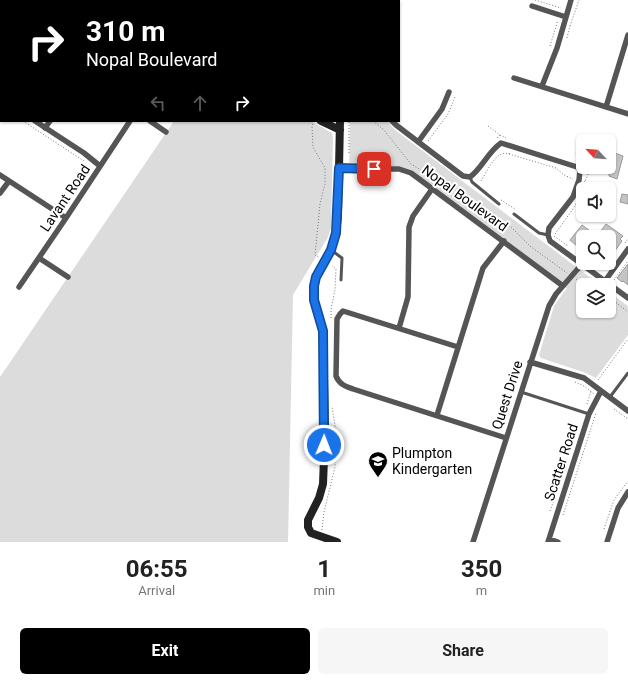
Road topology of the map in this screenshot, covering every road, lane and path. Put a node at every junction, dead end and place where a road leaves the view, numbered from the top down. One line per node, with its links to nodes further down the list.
1 (572, 0): 5 (street)
2 (579, 0): 6 (path)
3 (534, 3): 4 (path); 5 (street)
4 (564, 4)
5 (563, 16): 8 (path); 10 (street)
6 (570, 26)
7 (628, 35): 13 (street)
8 (550, 46)
9 (514, 78): 10 (street)
10 (542, 86): 13 (street)
11 (448, 92): 27 (street)
12 (455, 98): 27 (path)
13 (606, 107): 14 (street)
14 (628, 114)
15 (129, 122): 32 (street, Lavant Road)
16 (150, 122): 24 (street)
17 (326, 122): 22 (street)
18 (350, 122): 30 (path)
19 (374, 122): 54 (path)
20 (394, 122): 27 (street)
21 (44, 125): 32 (street)
22 (340, 125): 33 (street)
23 (488, 126): 25 (path)
24 (166, 132)
25 (500, 135): 26 (path); 28 (path)
26 (507, 138)
27 (420, 139): 36 (street)
28 (496, 140)
29 (512, 146): 31 (path); 36 (street); 37 (street)
30 (349, 154)
31 (509, 154): 37 (path); 39 (path)
32 (101, 164): 44 (street, Lavant Road)
33 (339, 168): 40 (street, Nopal Boulevard); 48 (street)
34 (588, 174): 37 (path)
35 (0, 175): 38 (street)
36 (470, 177): 42 (lane)
37 (579, 180): 45 (street)
38 (9, 181): 41 (street); 44 (street)
39 (480, 181)
40 (432, 189): 46 (street, Nopal Boulevard); 67 (street)
41 (0, 193)
42 (499, 204): 43 (path)
43 (514, 214): 45 (lane)
44 (66, 218): 49 (street, Lavant Road)
45 (548, 235): 50 (street)
46 (504, 241): 61 (street, Nopal Boulevard); 69 (street)
47 (628, 249): 57 (street)
48 (331, 250): 60 (lane); 88 (street)
49 (39, 258): 55 (street); 62 (street, Lavant Road)
50 (576, 260)
51 (628, 261): 58 (path)
52 (577, 270): 54 (street, Quest Drive)
53 (590, 270): 56 (street)
54 (572, 276): 59 (path); 61 (street, Quest Drive)
55 (68, 277)
56 (601, 278)
57 (607, 278)
58 (615, 278)
59 (576, 279)
60 (341, 280)
61 (564, 286): 70 (street, Quest Drive)
62 (19, 287)
63 (616, 289): 64 (street)
64 (628, 298)
65 (616, 303): 66 (path)
66 (628, 312)
67 (399, 328): 69 (street); 82 (street)
68 (628, 339): 72 (path)
69 (458, 346): 82 (street)
70 (530, 362): 74 (street); 75 (street, Quest Drive)
71 (628, 373): 77 (lane)
72 (597, 380)
73 (575, 382): 76 (path)
74 (601, 391): 76 (street, Scatter Road); 77 (street)
75 (521, 392): 81 (lane); 84 (street, Quest Drive)
76 (597, 396): 81 (street, Scatter Road)
77 (610, 398): 79 (street)
78 (612, 407): 83 (path)
79 (628, 411)
80 (597, 412): 86 (path)
81 (589, 414): 87 (street, Scatter Road)
82 (437, 416): 84 (street)
83 (628, 419)
84 (506, 438): 89 (street, Quest Drive)
85 (628, 492): 91 (street)
86 (563, 516)
87 (548, 541): 90 (street)
88 (336, 542)
89 (473, 542)
90 (558, 542)
91 (607, 542)

